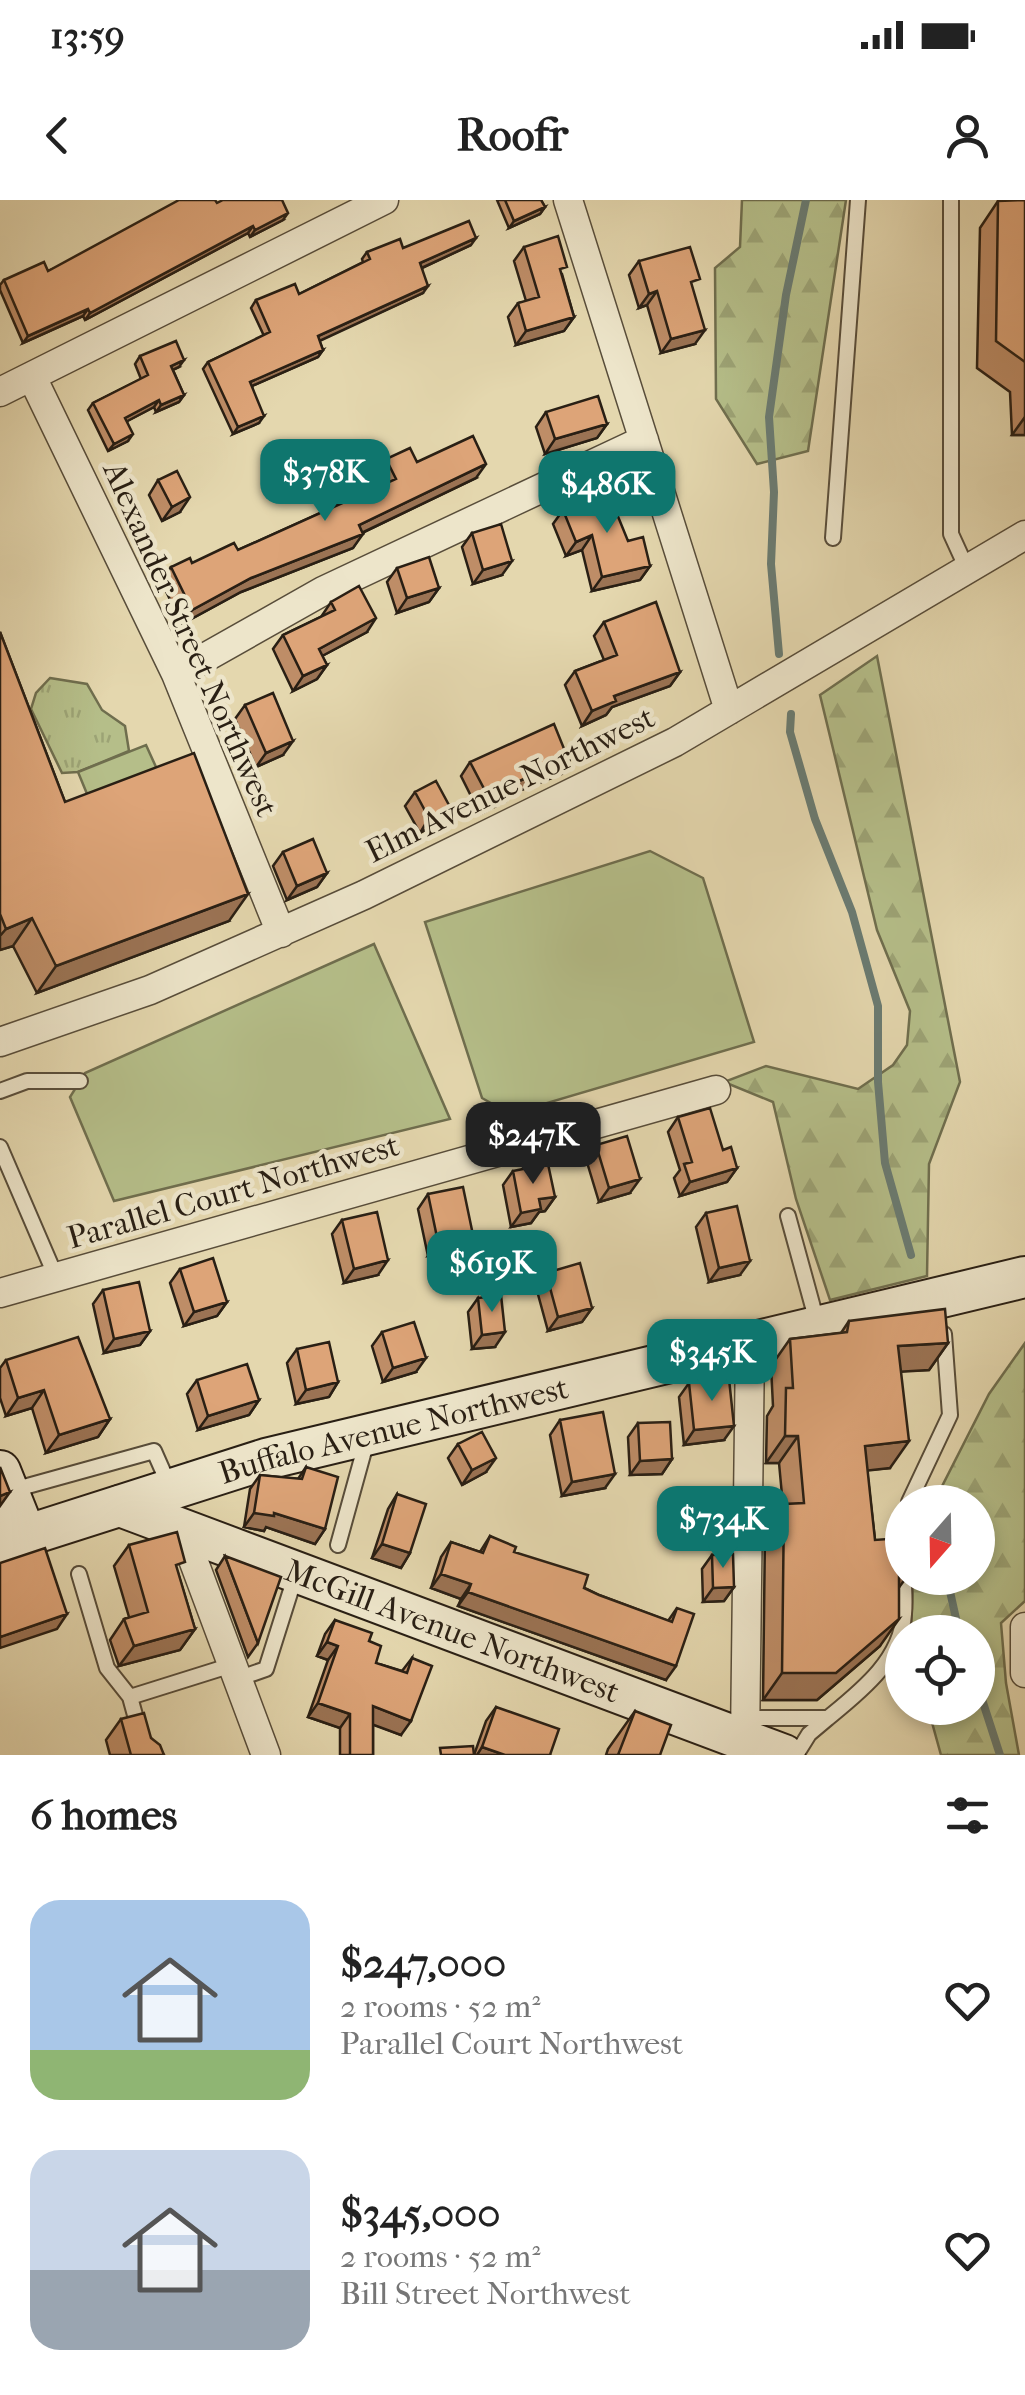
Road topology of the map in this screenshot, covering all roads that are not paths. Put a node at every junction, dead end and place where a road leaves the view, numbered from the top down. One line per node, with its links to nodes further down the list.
1 (384, 200): 5 (street)
2 (568, 200): 7 (street)
3 (858, 200): 9 (lane)
4 (951, 200): 10 (lane)
5 (32, 376): 6 (street); 11 (street, Alexander Street Northwest)
6 (0, 392)
7 (644, 440): 11 (street); 12 (street)
8 (1025, 535): 10 (street, Elm Avenue Northwest)
9 (833, 538)
10 (967, 569): 12 (street, Elm Avenue Northwest)
11 (176, 674): 13 (street, Alexander Street Northwest)
12 (729, 710): 13 (street, Elm Avenue Northwest)
13 (281, 934): 14 (street, Elm Avenue Northwest)
14 (0, 1042)
15 (80, 1080): 17 (lane)
16 (716, 1090): 20 (street, Parallel Court Northwest)
17 (0, 1092)
18 (0, 1147): 20 (lane)
19 (788, 1216): 24 (lane)
20 (56, 1277): 22 (street, Parallel Court Northwest)
21 (1025, 1277): 23 (street, Buffalo Avenue Northwest)
22 (1, 1291)
23 (942, 1311): 24 (street, Buffalo Avenue Northwest); 28 (lane)
24 (819, 1328): 25 (street, Buffalo Avenue Northwest)
25 (750, 1345): 26 (street, Buffalo Avenue Northwest); 42 (street)
26 (369, 1435): 29 (street, Buffalo Avenue Northwest); 33 (lane)
27 (4, 1482): 29 (lane); 32 (street)
28 (918, 1485)
29 (170, 1490): 30 (street, Buffalo Avenue Northwest)
30 (120, 1506): 31 (street, McGill Avenue Northwest); 32 (street, Buffalo Avenue Northwest)
31 (182, 1530): 35 (street, McGill Avenue Northwest); 38 (street)
32 (13, 1540)
33 (338, 1545)
34 (79, 1574): 40 (lane)
35 (296, 1574): 38 (lane); 42 (street, McGill Avenue Northwest)
36 (904, 1595): 41 (lane)
37 (1025, 1627): 39 (street)
38 (235, 1672): 40 (lane); 43 (street)
39 (1025, 1673)
40 (130, 1697): 44 (lane)
41 (828, 1718): 42 (lane); 46 (lane)
42 (745, 1730): 45 (street, McGill Avenue Northwest)
43 (257, 1752)
44 (146, 1755)
45 (784, 1755)
46 (796, 1755)

